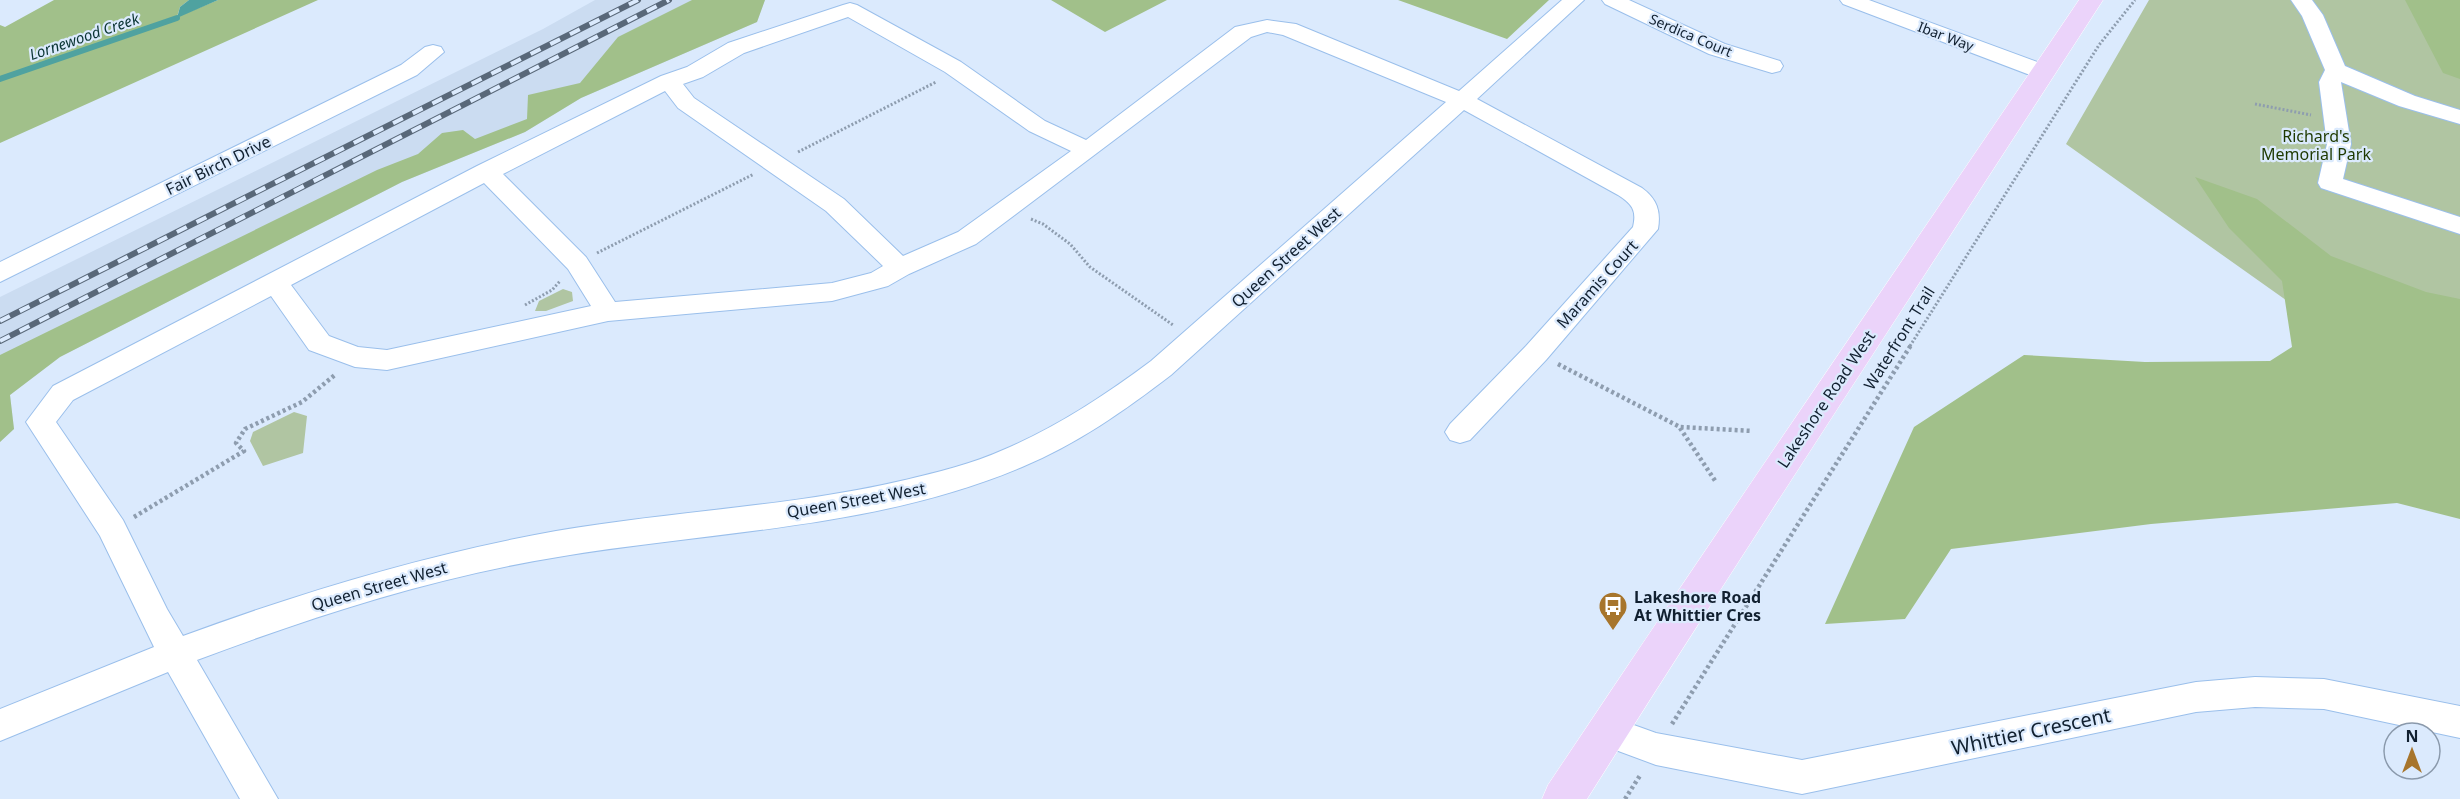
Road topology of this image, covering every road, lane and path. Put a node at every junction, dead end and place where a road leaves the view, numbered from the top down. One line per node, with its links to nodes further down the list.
1 (1574, 0): 14 (street, Queen Street West)
2 (1612, 0): 9 (street, Serdica Court)
3 (1850, 0): 7 (street, Ibar Way)
4 (2091, 0): 12 (main road, Lakeshore Road West)
5 (2135, 0): 38 (path, Waterfront Trail)
6 (2301, 0): 10 (street)
7 (1876, 4): 12 (street, Ibar Way)
8 (433, 52): 25 (street, Fair Birch Drive)
9 (1772, 66)
10 (2336, 70): 16 (street); 17 (street)
11 (958, 71): 13 (street); 18 (street); 19 (path)
12 (2043, 72): 41 (main road, Lakeshore Road West)
13 (669, 81): 19 (street); 20 (street)
14 (1462, 100): 18 (street); 29 (street, Queen Street West); 30 (street, Maramis Court)
15 (2255, 104): 17 (path)
16 (2460, 117)
17 (2336, 120): 22 (street)
18 (1088, 150): 21 (street)
19 (775, 164): 23 (path); 24 (street)
20 (486, 171): 23 (street); 26 (street)
21 (1005, 210): 24 (street); 29 (path)
22 (2460, 226)
23 (577, 263): 27 (path); 28 (street)
24 (900, 268): 28 (street)
25 (0, 273)
26 (276, 284): 31 (street); 36 (street)
27 (516, 308)
28 (608, 312): 31 (street)
29 (1194, 339): 37 (street, Queen Street West)
30 (1536, 353): 32 (path); 34 (street, Maramis Court)
31 (355, 357): 36 (path)
32 (1680, 428): 33 (path); 35 (path)
33 (1752, 431)
34 (1460, 432)
35 (1716, 482)
36 (112, 529): 37 (street)
37 (176, 653): 40 (street, Queen Street West); 42 (street)
38 (1691, 694)
39 (2460, 722): 41 (street, Whittier Crescent)
40 (0, 725)
41 (1606, 731): 43 (main road, Lakeshore Road West)
42 (260, 799)
43 (1563, 799)

